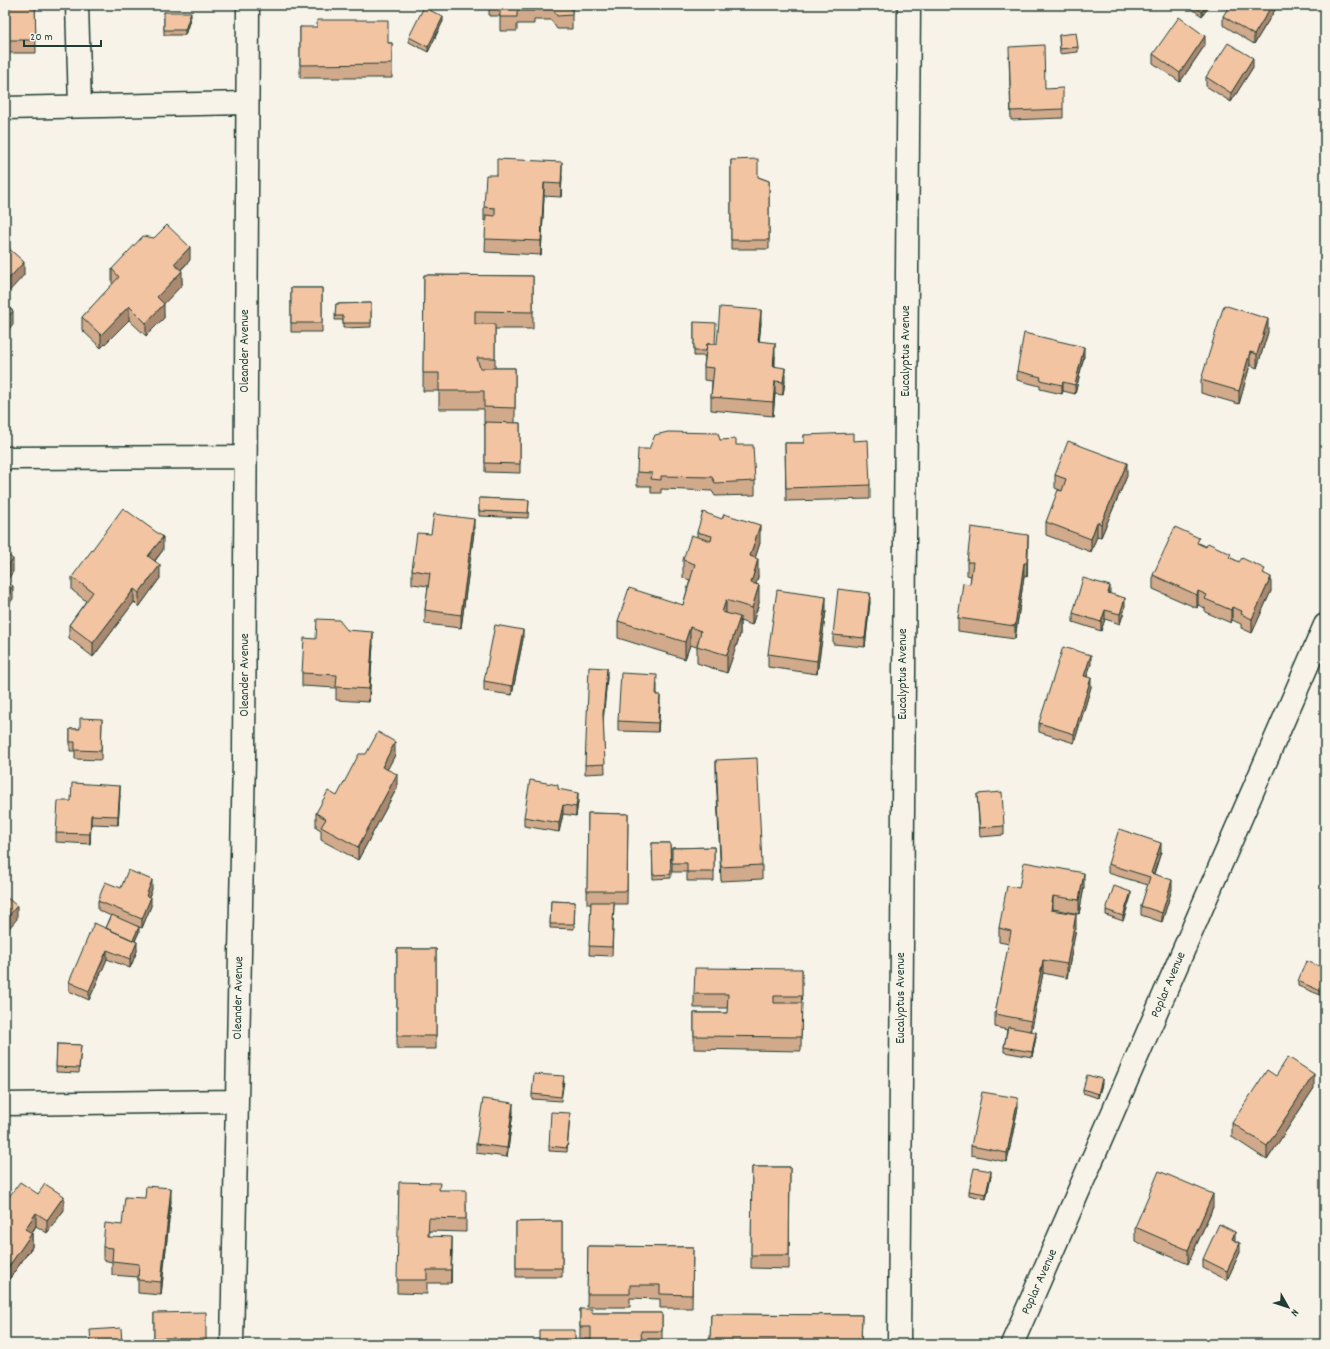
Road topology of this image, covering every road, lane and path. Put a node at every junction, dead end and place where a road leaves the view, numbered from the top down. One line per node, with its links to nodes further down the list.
1 (77, 5): 5 (street)
2 (248, 5): 4 (street, Oleander Avenue)
3 (908, 5): 13 (street, Eucalyptus Avenue)
4 (247, 103): 5 (street); 7 (street, Oleander Avenue)
5 (80, 106): 6 (street)
6 (5, 108)
7 (245, 457): 8 (street); 10 (street, Oleander Avenue)
8 (5, 458)
9 (1325, 625): 14 (street, Poplar Avenue)
10 (236, 1101): 11 (street); 12 (street, Oleander Avenue)
11 (5, 1104)
12 (232, 1344)
13 (899, 1344)
14 (1012, 1344)

